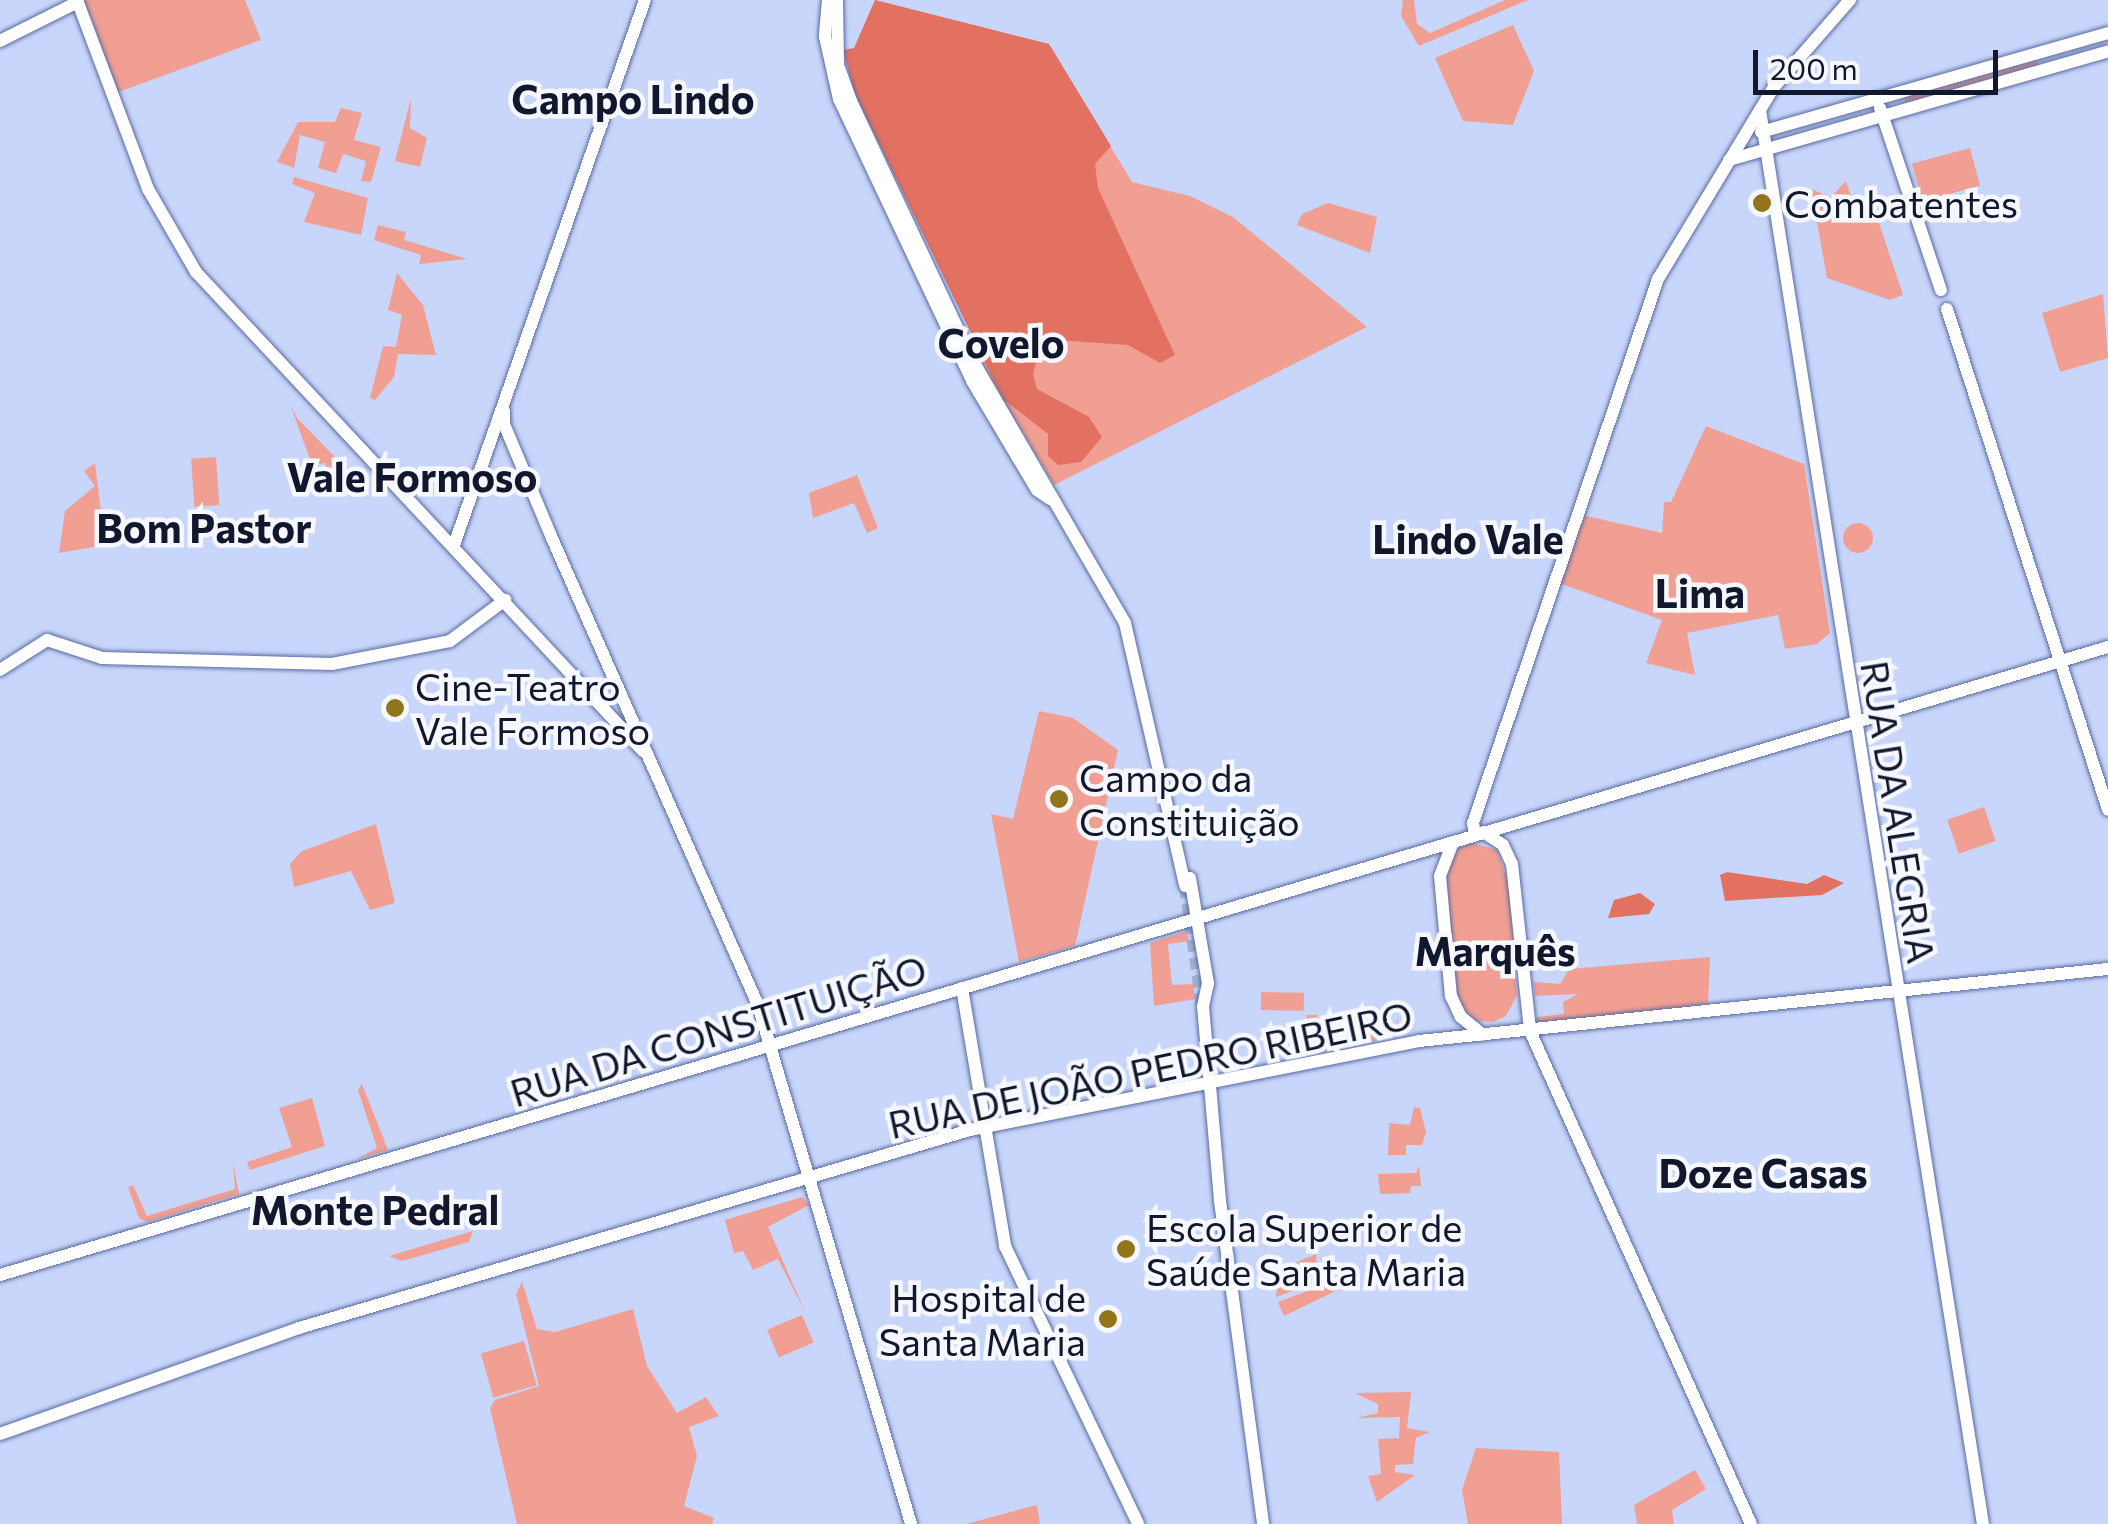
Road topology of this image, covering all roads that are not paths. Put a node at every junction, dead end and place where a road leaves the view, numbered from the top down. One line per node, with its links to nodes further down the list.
1 (828, 0): 23 (main road)
2 (837, 0): 23 (main road)
3 (1850, 0): 14 (main road)
4 (78, 1): 7 (main road); 24 (main road)
5 (640, 6): 22 (main road)
6 (2108, 33): 8 (main road)
7 (0, 41)
8 (2060, 46): 10 (main road); 11 (main road)
9 (2108, 51): 11 (main road)
10 (2040, 52): 12 (main road); 13 (main road)
11 (2065, 63): 12 (main road)
12 (2045, 69): 15 (main road)
13 (1877, 99): 15 (main road); 16 (main road)
14 (1762, 106): 16 (main road); 17 (main road, RUA DA ALEGRIA); 19 (main road)
15 (1882, 115): 18 (main road); 20 (main road)
16 (1784, 126): 17 (main road)
17 (1761, 132): 18 (main road, RUA DA ALEGRIA)
18 (1763, 150): 19 (main road); 31 (main road, RUA DA ALEGRIA)
19 (1729, 160): 35 (main road)
20 (1941, 290)
21 (1947, 309): 27 (main road)
22 (501, 437): 24 (main road); 29 (main road)
23 (1052, 500): 32 (main road)
24 (454, 545): 25 (main road)
25 (505, 600): 28 (main road); 30 (main road)
26 (2108, 647): 27 (main road)
27 (2059, 661): 31 (main road); 34 (main road)
28 (0, 670)
29 (626, 701): 30 (main road); 33 (main road)
30 (610, 713): 33 (main road)
31 (1853, 722): 35 (main road); 41 (main road, RUA DA ALEGRIA)
32 (1152, 741): 37 (main road); 38 (main road)
33 (650, 761): 45 (main road)
34 (2108, 810)
35 (1479, 833): 36 (main road, RUA DA CONSTITUIÇÃO); 42 (main road)
36 (1453, 842): 38 (main road, RUA DA CONSTITUIÇÃO); 44 (main road)
37 (1186, 886)
38 (1199, 919): 40 (main road, RUA DA CONSTITUIÇÃO); 46 (main road)
39 (2108, 969): 41 (main road, RUA DE JOÃO PEDRO RIBEIRO)
40 (962, 988): 45 (main road, RUA DA CONSTITUIÇÃO); 48 (main road)
41 (1898, 992): 43 (main road, RUA DE JOÃO PEDRO RIBEIRO); 57 (main road, RUA DA ALEGRIA)
42 (1524, 994): 43 (main road); 44 (main road)
43 (1530, 1030): 44 (main road, RUA DE JOÃO PEDRO RIBEIRO); 56 (main road)
44 (1489, 1034): 46 (main road, RUA DE JOÃO PEDRO RIBEIRO)
45 (771, 1046): 49 (main road); 51 (main road, RUA DA CONSTITUIÇÃO)
46 (1208, 1086): 48 (main road, RUA DE JOÃO PEDRO RIBEIRO); 50 (main road)
47 (1216, 1108): 50 (main road)
48 (984, 1126): 49 (main road, RUA DE JOÃO PEDRO RIBEIRO); 54 (main road)
49 (810, 1177): 52 (main road, RUA DE JOÃO PEDRO RIBEIRO); 53 (main road)
50 (1224, 1209): 55 (main road)
51 (0, 1276)
52 (0, 1434)
53 (912, 1524)
54 (1138, 1524)
55 (1263, 1524)
56 (1751, 1524)
57 (1983, 1524)

